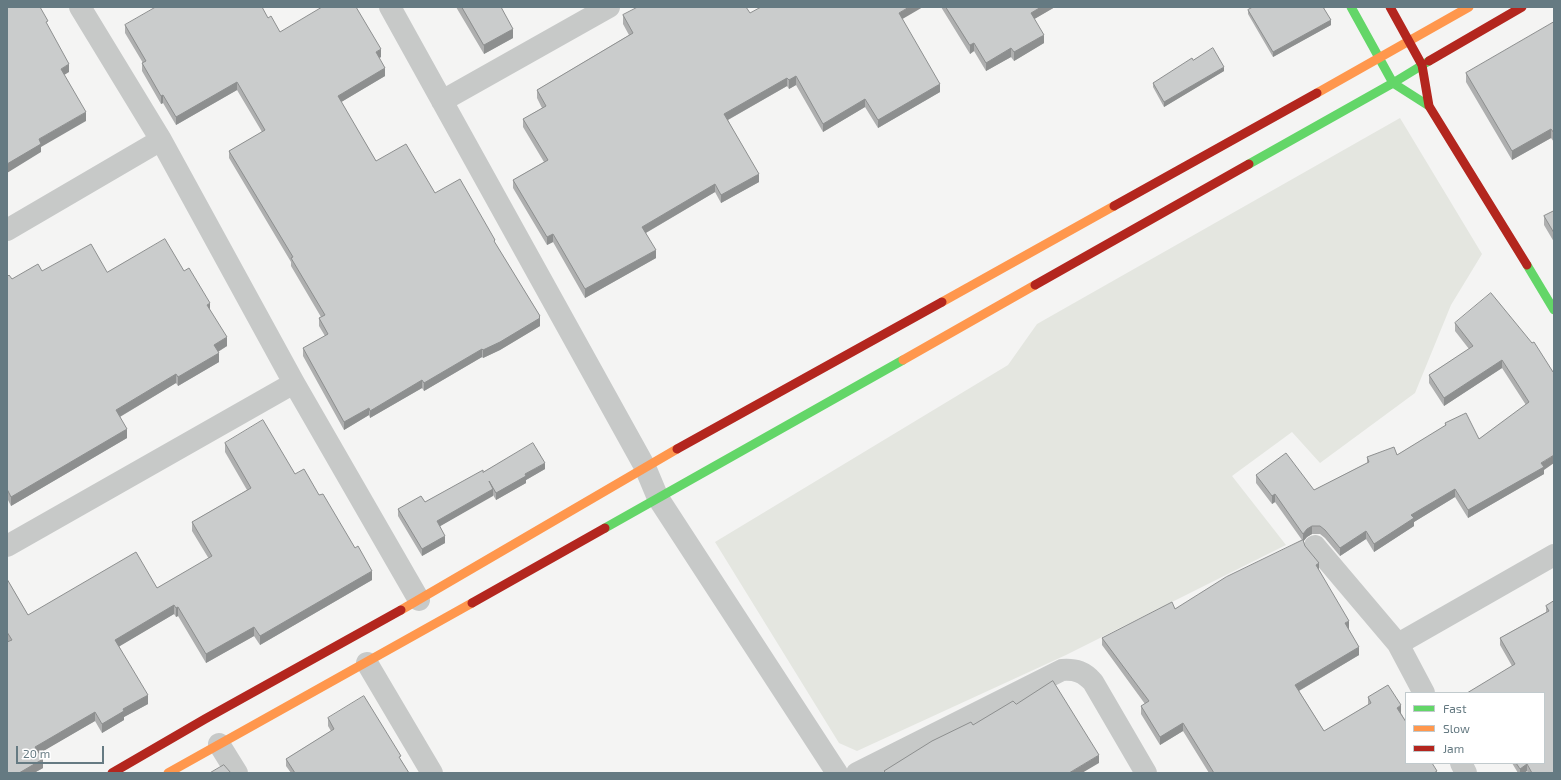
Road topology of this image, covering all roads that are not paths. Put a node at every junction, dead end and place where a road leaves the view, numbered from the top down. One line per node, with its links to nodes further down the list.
1 (80, 7): 14 (street)
2 (390, 7): 12 (street)
3 (609, 7): 12 (street)
4 (1351, 7): 9 (main road)
5 (1390, 7): 8 (main road)
6 (1469, 7): 8 (main road)
7 (1522, 7): 10 (main road)
8 (1409, 41): 9 (main road); 10 (main road)
9 (1379, 59): 11 (main road); 18 (main road)
10 (1422, 65): 11 (main road); 13 (main road)
11 (1393, 83): 13 (main road); 19 (main road)
12 (442, 101): 18 (street)
13 (1429, 106): 16 (main road)
14 (161, 140): 15 (street); 17 (street)
15 (7, 230)
16 (1554, 310)
17 (294, 383): 20 (street); 23 (street)
18 (645, 466): 19 (street); 23 (main road)
19 (658, 498): 25 (main road); 33 (street)
20 (7, 546)
21 (1316, 546): 24 (street)
22 (1554, 555): 24 (street)
23 (419, 600): 29 (main road)
24 (1398, 644): 26 (street)
25 (367, 663): 27 (main road); 32 (street)
26 (1423, 692)
27 (219, 744): 30 (main road); 31 (street)
28 (1462, 764): 36 (street)
29 (112, 773)
30 (168, 773)
31 (237, 773)
32 (432, 773)
33 (836, 773)
34 (857, 773): 35 (street)
35 (1146, 773)
36 (1466, 773)

